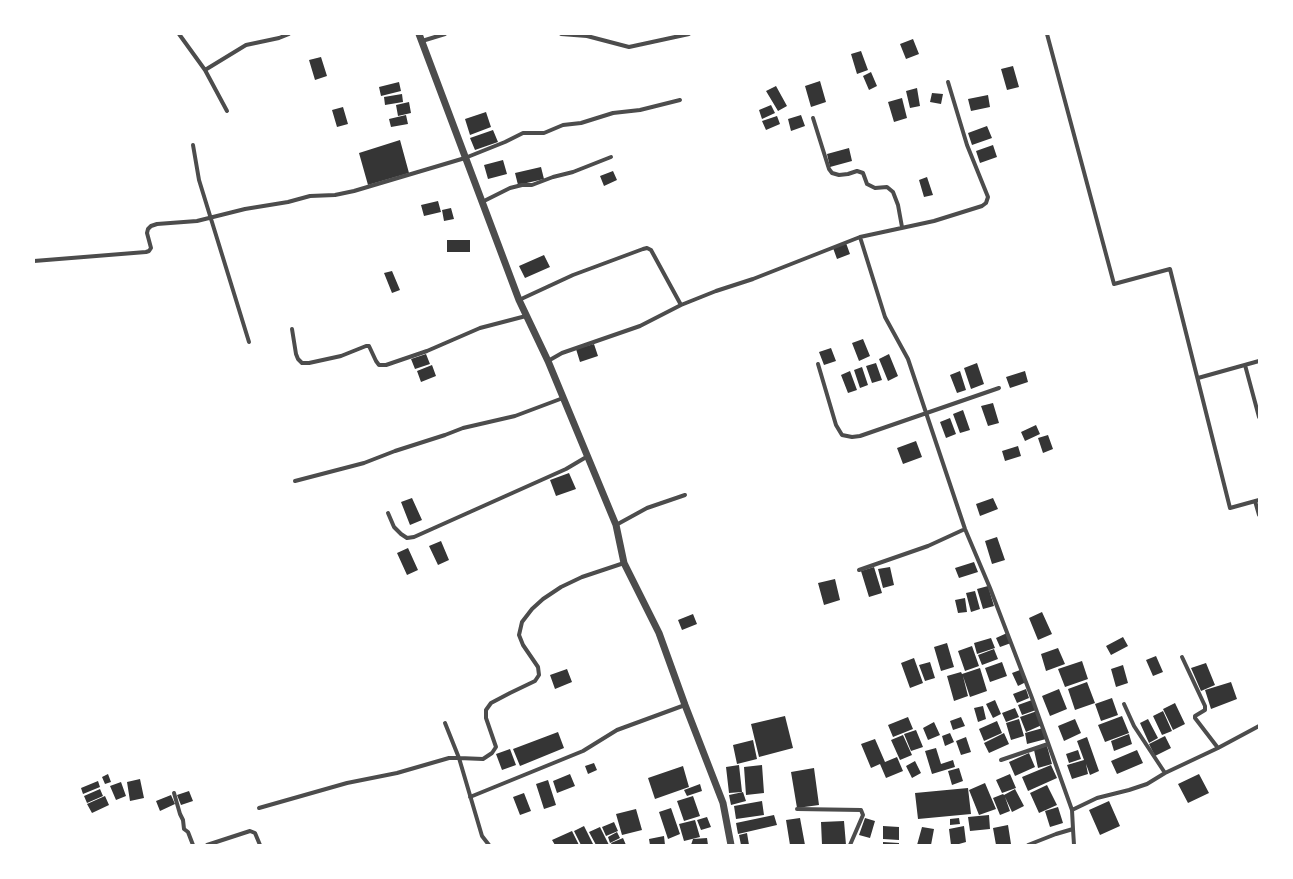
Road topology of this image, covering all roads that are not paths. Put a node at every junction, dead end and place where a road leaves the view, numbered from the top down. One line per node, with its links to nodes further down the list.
1 (179, 34): 8 (street)
2 (288, 34): 8 (street)
3 (445, 34): 7 (street)
4 (561, 34): 5 (street)
5 (689, 34)
6 (1047, 34): 30 (street)
7 (420, 38): 15 (street)
8 (205, 70): 11 (street)
9 (948, 82): 18 (street)
10 (680, 100): 15 (street)
11 (227, 111)
12 (814, 118): 18 (street)
13 (193, 145): 17 (street)
14 (611, 157): 16 (street)
15 (465, 158): 16 (street); 17 (street)
16 (482, 202): 21 (street)
17 (210, 218): 20 (street); 25 (street)
18 (902, 227): 19 (street)
19 (860, 237): 22 (street); 33 (street)
20 (34, 261)
21 (519, 300): 22 (street); 23 (street)
22 (681, 305): 26 (street)
23 (526, 316): 24 (street); 26 (street)
24 (292, 329)
25 (249, 342)
26 (548, 361): 32 (street)
27 (1259, 361): 29 (street)
28 (818, 364): 33 (street)
29 (1245, 365): 30 (street); 34 (street)
30 (1198, 378): 38 (street)
31 (999, 388): 33 (street)
32 (563, 398): 35 (street); 36 (street)
33 (925, 413): 42 (street)
34 (1259, 417)
35 (588, 456): 39 (street); 41 (street)
36 (296, 481)
37 (684, 495): 41 (street)
38 (1257, 501): 40 (street)
39 (388, 512)
40 (1259, 515)
41 (616, 525): 43 (street)
42 (965, 530): 44 (street); 50 (street)
43 (624, 563): 47 (street); 52 (street)
44 (860, 570)
45 (1182, 657): 51 (street)
46 (1124, 704): 54 (street)
47 (684, 705): 56 (street); 65 (street)
48 (445, 723): 52 (street)
49 (1259, 726): 51 (street)
50 (1048, 744): 53 (street); 59 (street)
51 (1218, 748): 54 (street)
52 (459, 758): 56 (street); 57 (street)
53 (1001, 760)
54 (1165, 773): 59 (street)
55 (174, 793): 61 (street)
56 (470, 797): 64 (street)
57 (259, 808)
58 (797, 809): 66 (street)
59 (1072, 810): 60 (street)
60 (1073, 829): 67 (street); 68 (street)
61 (193, 845)
62 (207, 845): 63 (street)
63 (260, 845)
64 (489, 845)
65 (731, 845)
66 (850, 845)
67 (1028, 845)
68 (1074, 845)

